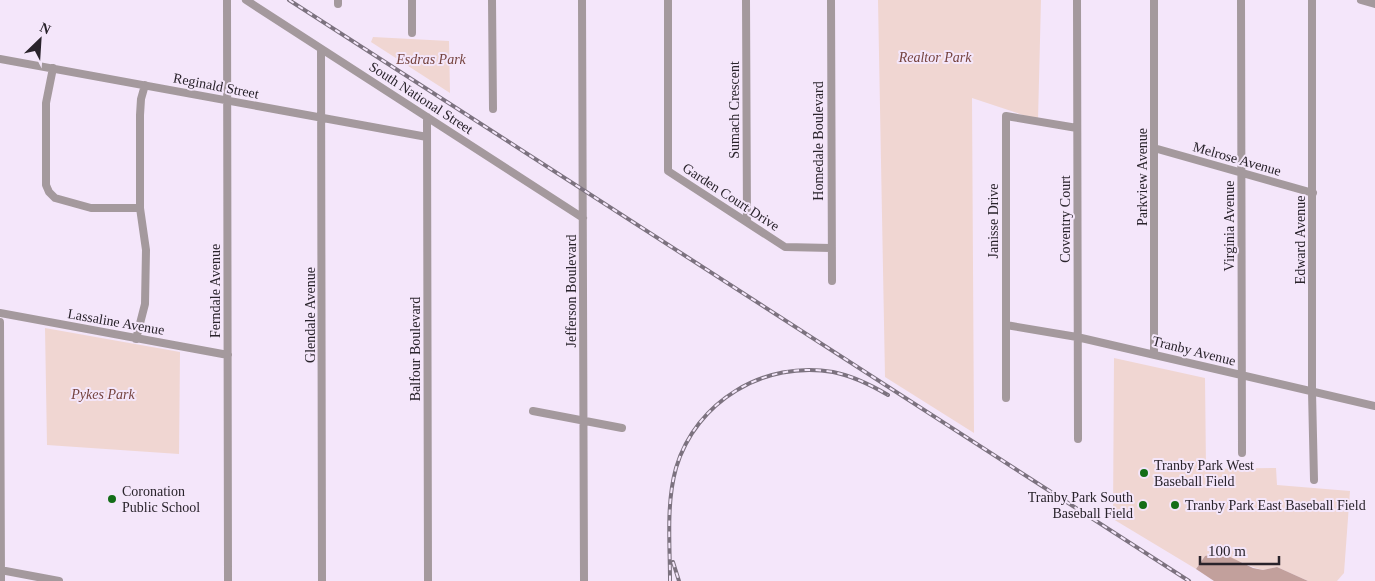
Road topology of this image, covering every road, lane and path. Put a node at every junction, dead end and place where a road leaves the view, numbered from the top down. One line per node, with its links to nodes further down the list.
1 (227, 0): 20 (street, Ferndale Avenue)
2 (246, 0): 16 (street, South National Street)
3 (412, 0): 15 (street)
4 (492, 0): 21 (street)
5 (582, 0): 30 (street, Jefferson Boulevard)
6 (668, 0): 31 (street, Garden Court Drive)
7 (746, 0): 31 (street, Sumach Crescent)
8 (831, 0): 32 (street, Homedale Boulevard)
9 (1077, 0): 24 (street, Coventry Court)
10 (1154, 0): 26 (street, Parkview Avenue)
11 (1241, 0): 27 (street, Virginia Avenue)
12 (1312, 0): 28 (street, Edward Avenue)
13 (1361, 0): 14 (street)
14 (1375, 4)
15 (412, 33)
16 (322, 49): 22 (street, South National Street); 23 (street, Glendale Avenue)
17 (0, 59): 18 (street, Reginald Street)
18 (53, 68): 19 (street, Reginald Street); 29 (street)
19 (146, 85): 20 (street, Reginald Street); 29 (street)
20 (228, 100): 23 (street, Reginald Street); 40 (street, Ferndale Avenue)
21 (493, 109)
22 (427, 117): 25 (street, Balfour Boulevard); 30 (street, South National Street)
23 (322, 118): 25 (street, Reginald Street); 55 (street, Glendale Avenue)
24 (1077, 128): 36 (street, Janisse Drive); 37 (street, Coventry Court)
25 (427, 137): 56 (street, Balfour Boulevard)
26 (1154, 148): 27 (street, Melrose Avenue); 39 (street, Parkview Avenue)
27 (1242, 172): 28 (street, Melrose Avenue); 41 (street, Virginia Avenue)
28 (1313, 193): 42 (street, Edward Avenue)
29 (140, 208): 38 (street)
30 (583, 218): 46 (street, Jefferson Boulevard)
31 (747, 221): 32 (street, Garden Court Drive)
32 (831, 248): 33 (street, Homedale Boulevard)
33 (832, 281)
34 (0, 313): 38 (street, Lassaline Avenue)
35 (0, 322): 51 (street)
36 (1006, 325): 37 (street, Tranby Avenue); 43 (street, Janisse Drive)
37 (1077, 337): 39 (street, Tranby Avenue); 48 (street, Coventry Court)
38 (136, 339): 40 (street, Lassaline Avenue)
39 (1154, 354): 41 (street, Tranby Avenue)
40 (228, 356): 54 (street, Ferndale Avenue)
41 (1242, 376): 42 (street, Tranby Avenue); 49 (street, Virginia Avenue)
42 (1312, 392): 44 (street, Tranby Avenue); 50 (street, Edward Avenue)
43 (1006, 398)
44 (1375, 406)
45 (533, 411): 46 (street)
46 (584, 420): 47 (street); 57 (street, Jefferson Boulevard)
47 (622, 428)
48 (1078, 439)
49 (1242, 453)
50 (1314, 480)
51 (0, 570): 52 (street); 53 (street)
52 (1, 581)
53 (59, 581)
54 (228, 581)
55 (322, 581)
56 (428, 581)
57 (584, 581)

